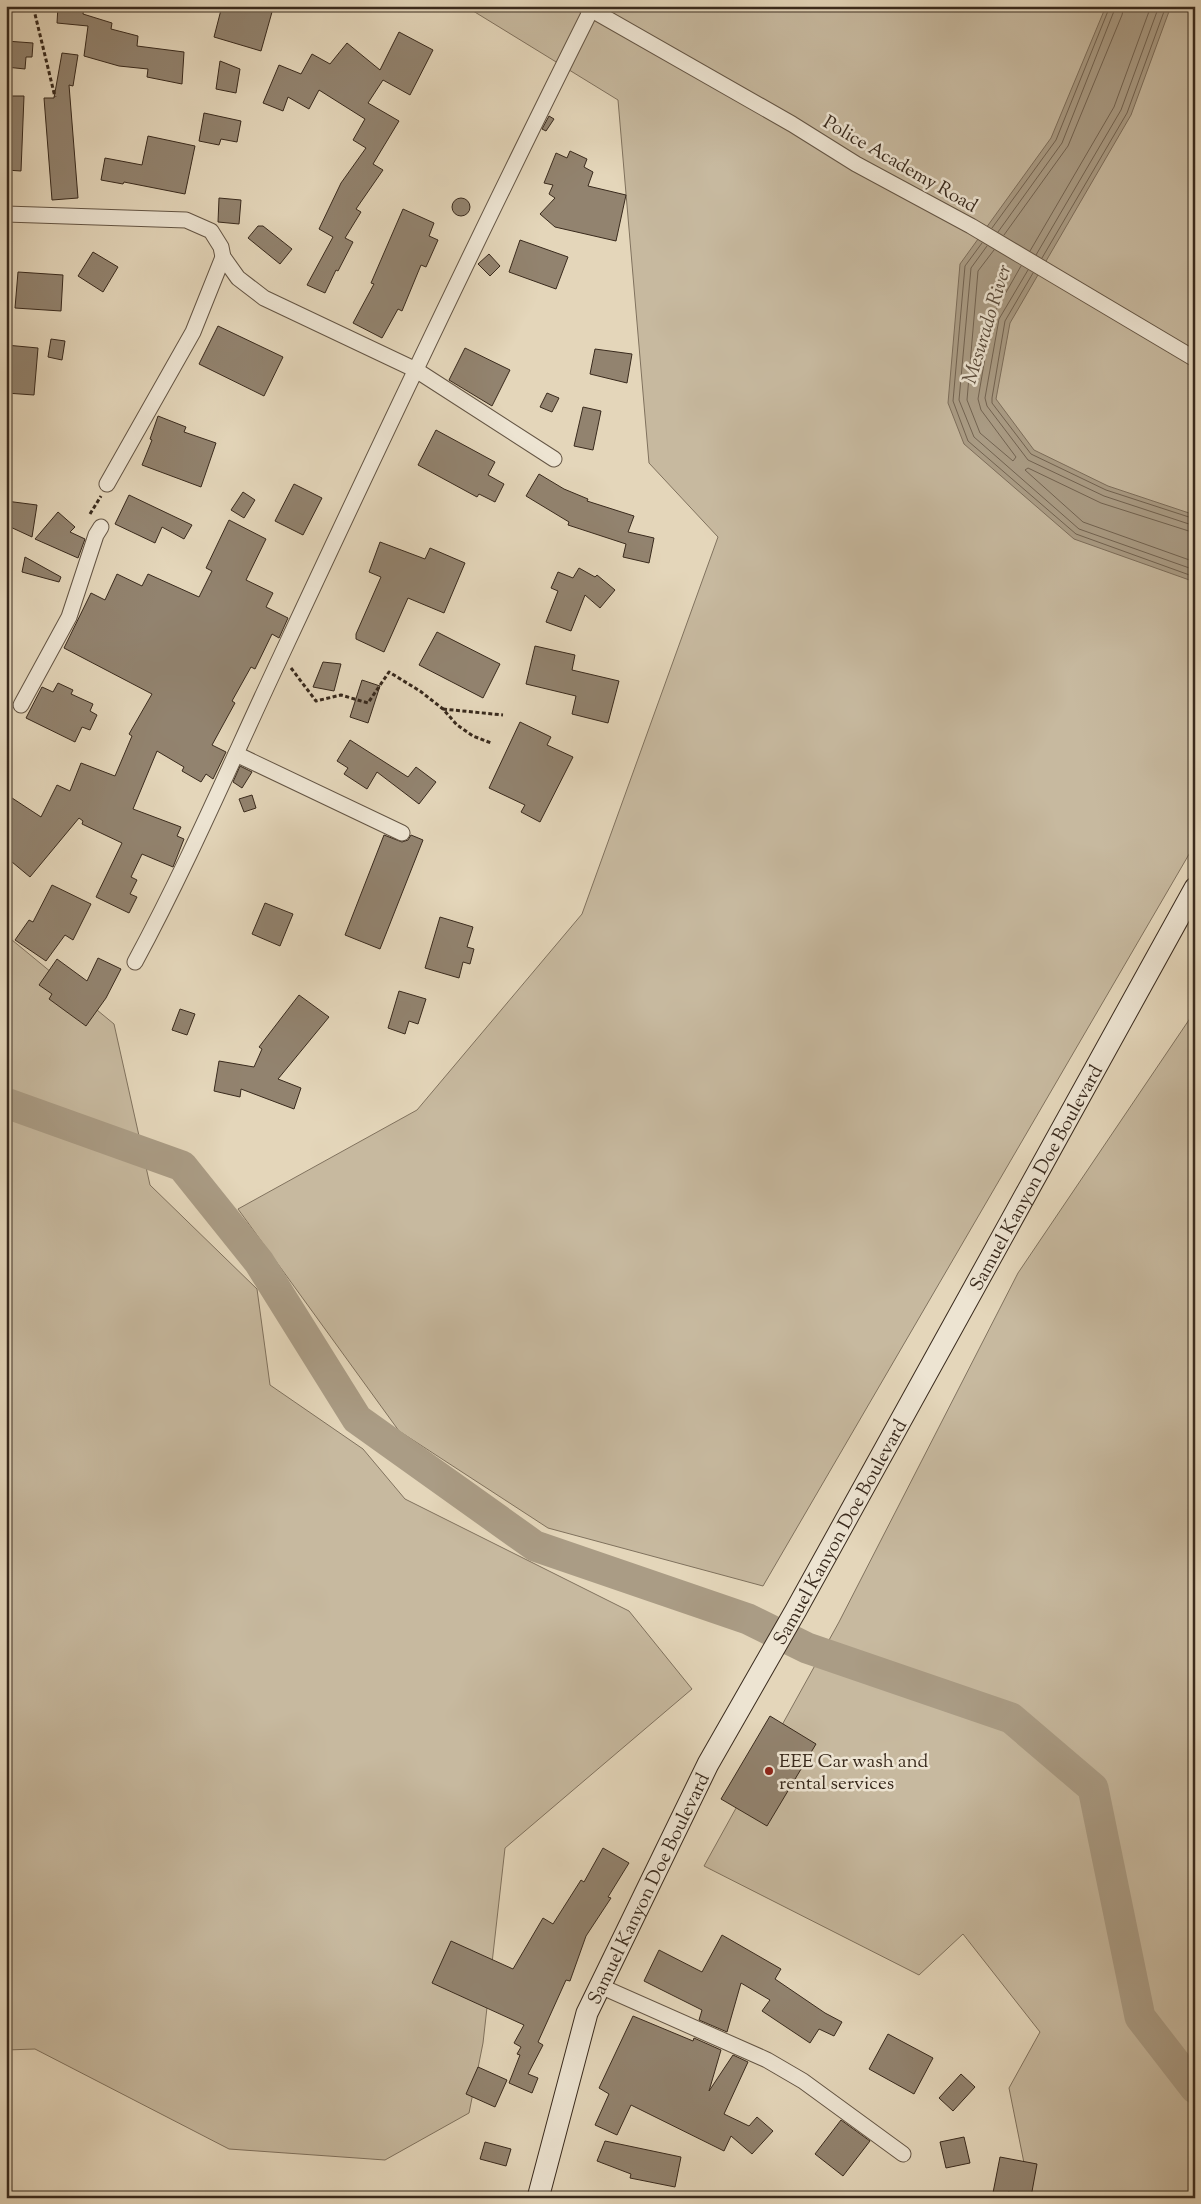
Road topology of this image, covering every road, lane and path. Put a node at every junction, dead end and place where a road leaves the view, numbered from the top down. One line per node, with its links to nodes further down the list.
1 (588, 8): 6 (street, Police Academy Road); 7 (street)
2 (6, 11): 3 (path)
3 (55, 97)
4 (6, 214): 5 (street)
5 (223, 257): 7 (street); 9 (street)
6 (1195, 359)
7 (416, 370): 8 (street); 12 (street)
8 (554, 459)
9 (108, 484): 10 (path)
10 (88, 519)
11 (101, 527): 13 (street)
12 (281, 656): 14 (path); 17 (street)
13 (21, 705)
14 (442, 709): 15 (path); 16 (path)
15 (503, 715)
16 (491, 743)
17 (236, 754): 18 (street); 20 (street)
18 (402, 833)
19 (1195, 888): 21 (street, Samuel Kanyon Doe Boulevard)
20 (135, 962)
21 (600, 1986): 22 (street); 23 (street, Samuel Kanyon Doe Boulevard)
22 (903, 2154)
23 (538, 2198)

